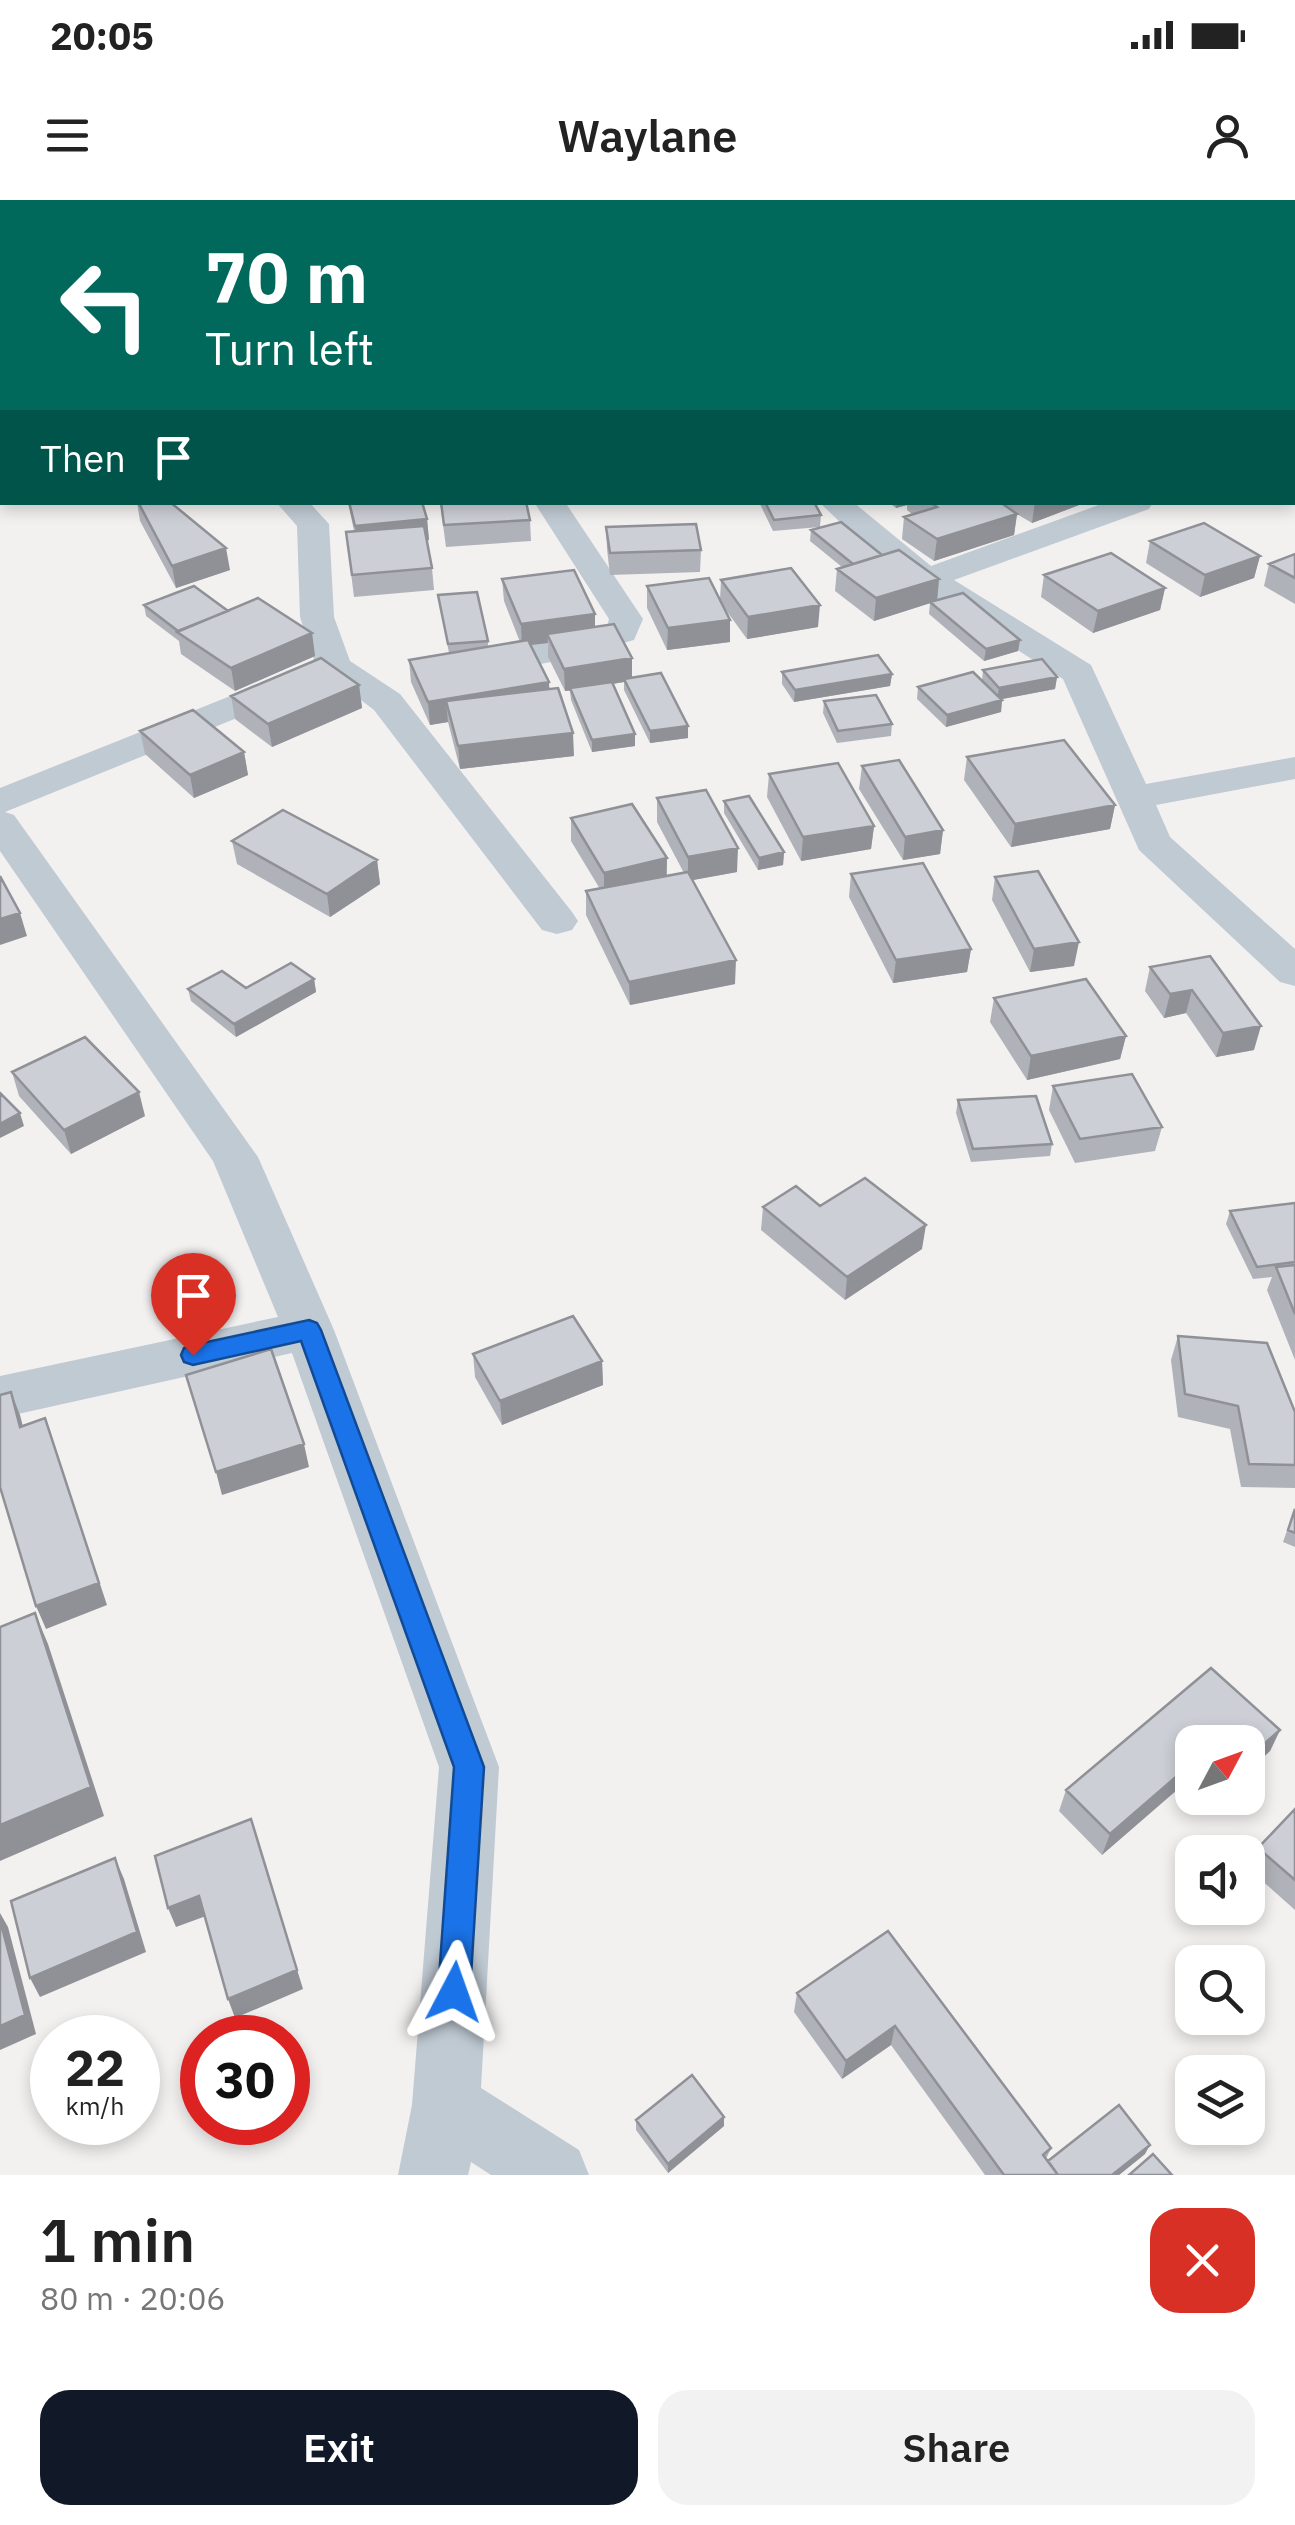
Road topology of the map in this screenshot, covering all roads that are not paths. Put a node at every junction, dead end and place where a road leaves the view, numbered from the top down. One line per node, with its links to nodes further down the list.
1 (294, 505): 6 (street)
2 (551, 505): 7 (street)
3 (837, 505): 5 (street)
4 (1130, 505): 5 (street)
5 (928, 578): 11 (street)
6 (334, 666): 9 (street); 12 (street)
7 (445, 672)
8 (406, 679): 9 (street)
9 (368, 686): 14 (street)
10 (1295, 768): 11 (street)
11 (1134, 798): 15 (street)
12 (0, 802)
13 (0, 823): 16 (street)
14 (558, 922)
15 (1295, 972)
16 (309, 1330): 17 (street); 18 (street)
17 (0, 1398)
18 (446, 2105): 19 (street); 20 (street)
19 (433, 2175)
20 (554, 2175)

